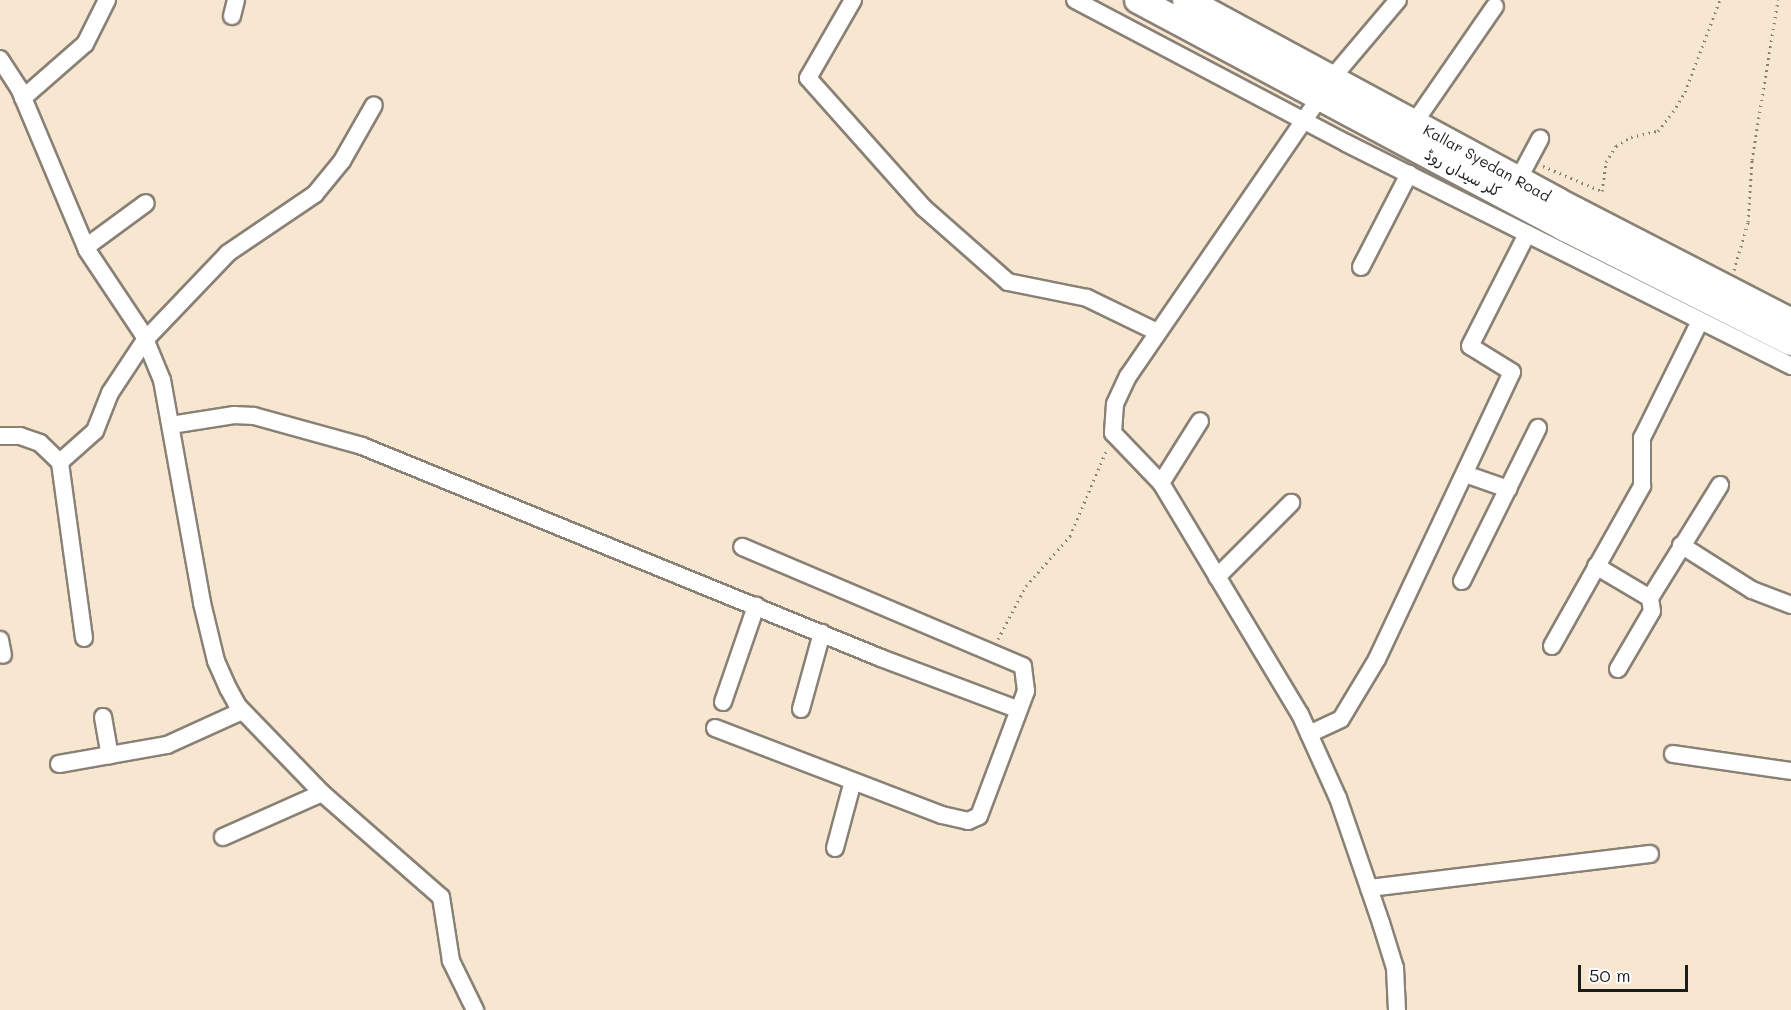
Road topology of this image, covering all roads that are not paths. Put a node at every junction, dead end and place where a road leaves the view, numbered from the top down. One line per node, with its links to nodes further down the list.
1 (107, 0): 10 (street)
2 (854, 0): 23 (street)
3 (1075, 0): 12 (street)
4 (1138, 0): 9 (highway, کلر سیداں روڈ)
5 (1186, 0): 9 (highway, Kallar Syedan Road)
6 (1398, 0): 9 (street)
7 (1495, 6): 13 (street)
8 (0, 59): 10 (street)
9 (1326, 88): 12 (street); 13 (highway, Kallar Syedan Road); 25 (highway, کلر سیداں روڈ)
10 (23, 98): 19 (street)
11 (374, 105): 24 (street)
12 (1304, 120): 16 (street); 23 (street)
13 (1414, 123): 15 (highway, Kallar Syedan Road)
14 (1540, 139): 15 (street)
15 (1523, 170): 22 (highway, Kallar Syedan Road)
16 (1409, 174): 18 (street); 20 (street)
17 (146, 203): 19 (street)
18 (1527, 234): 21 (street); 32 (street)
19 (86, 247): 24 (street)
20 (1360, 267)
21 (1700, 321): 26 (street); 39 (street)
22 (1791, 322)
23 (1157, 332): 33 (street)
24 (145, 340): 28 (street); 31 (street)
25 (1791, 342)
26 (1791, 366)
27 (1200, 421): 33 (street)
28 (171, 425): 44 (street); 52 (street)
29 (1538, 428): 35 (street)
30 (0, 436): 31 (street)
31 (60, 462): 46 (street)
32 (1465, 474): 35 (street); 55 (street)
33 (1161, 483): 40 (street)
34 (1720, 485): 37 (street)
35 (1508, 489): 41 (street)
36 (1291, 503): 40 (street)
37 (1681, 546): 42 (street); 43 (street)
38 (742, 547): 51 (street)
39 (1596, 566): 42 (street); 47 (street)
40 (1217, 577): 55 (street)
41 (1462, 581)
42 (1650, 598): 48 (street)
43 (1791, 605)
44 (756, 606): 45 (street); 49 (street)
45 (822, 633): 50 (street); 51 (street)
46 (84, 638)
47 (1552, 646)
48 (1618, 669)
49 (723, 702)
50 (801, 709)
51 (1019, 710): 60 (street)
52 (242, 711): 57 (street); 61 (street)
53 (103, 717): 57 (street)
54 (715, 728): 60 (street)
55 (1309, 734): 65 (street)
56 (1672, 754): 59 (street)
57 (110, 755): 58 (street)
58 (59, 764)
59 (1791, 771)
60 (853, 781): 63 (street)
61 (322, 793): 62 (street); 66 (street)
62 (223, 837)
63 (835, 848)
64 (1650, 854): 65 (street)
65 (1369, 888): 67 (street)
66 (475, 1010)
67 (1398, 1010)

